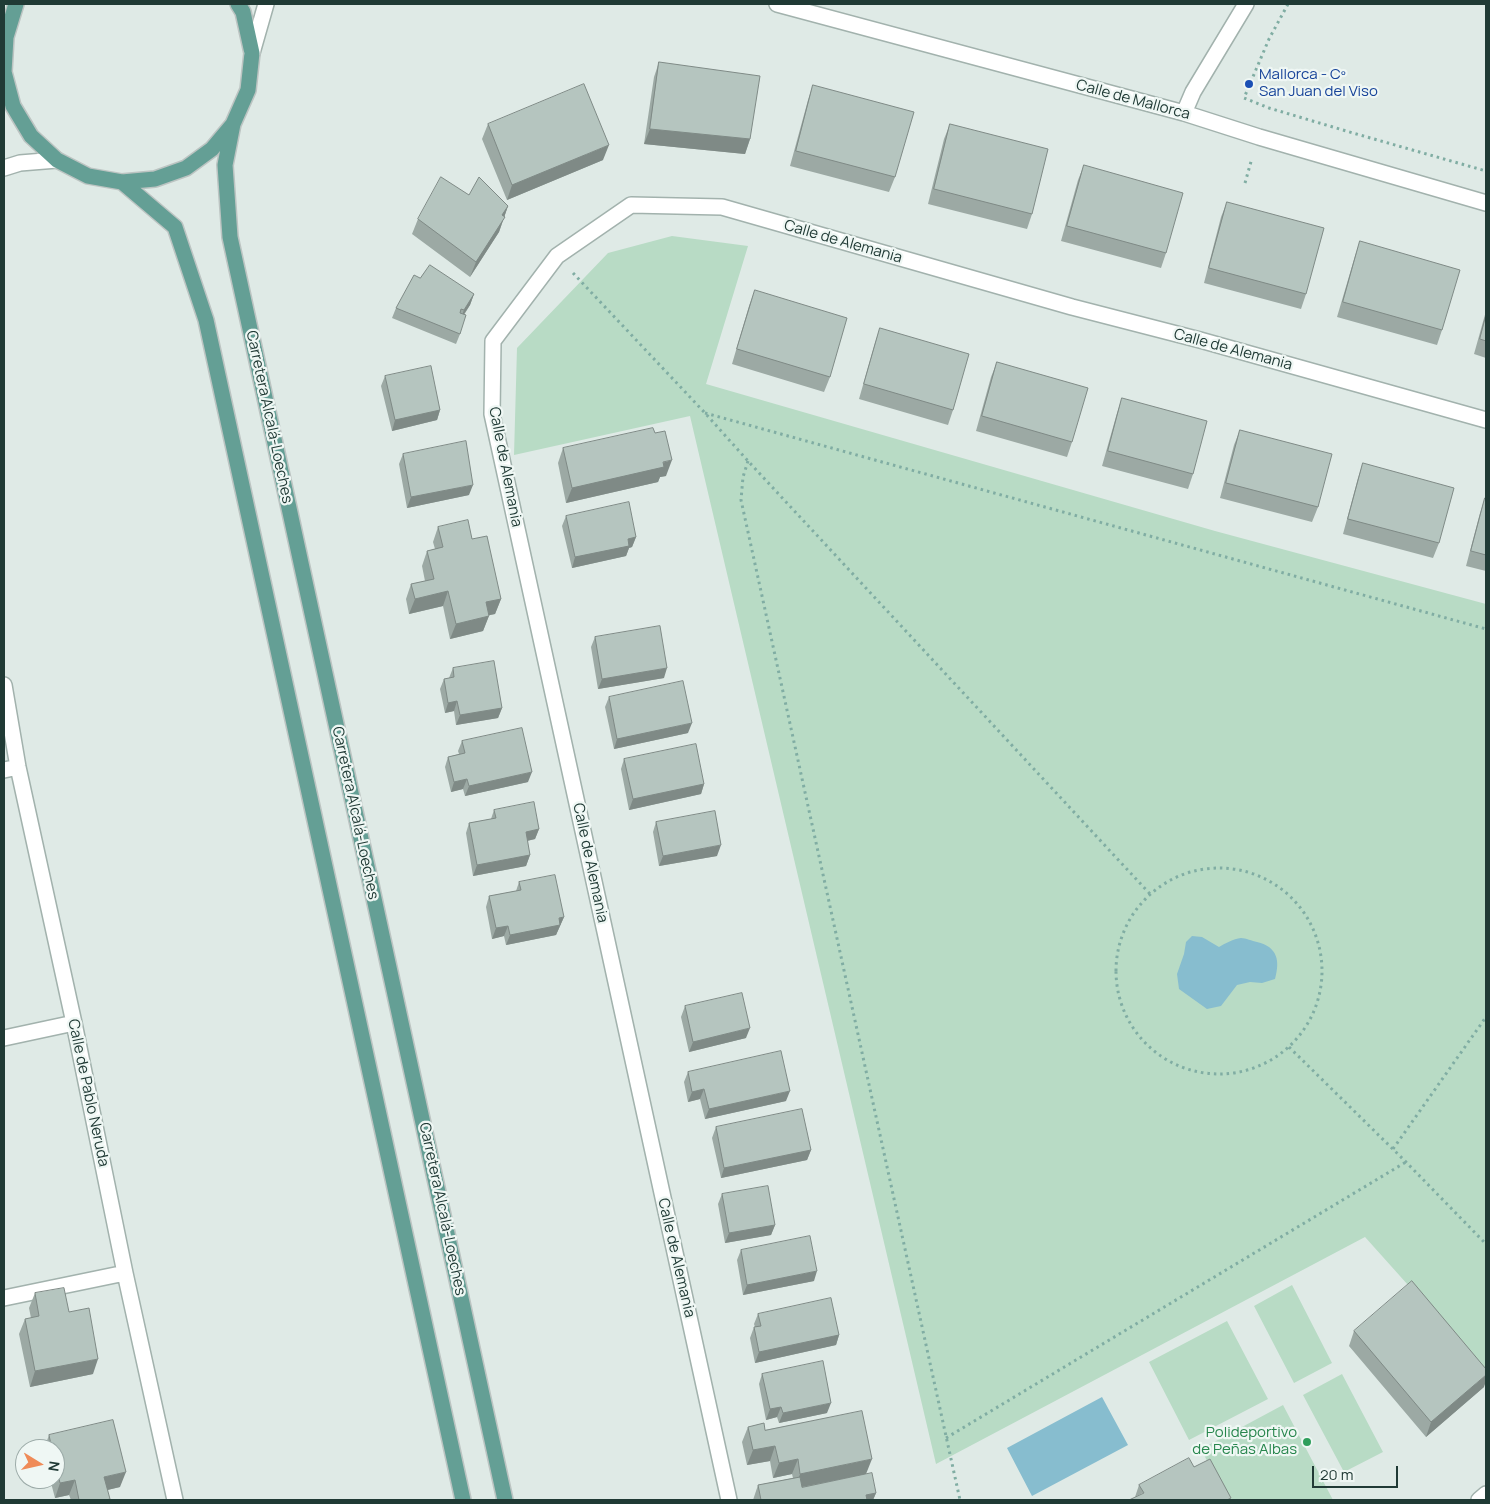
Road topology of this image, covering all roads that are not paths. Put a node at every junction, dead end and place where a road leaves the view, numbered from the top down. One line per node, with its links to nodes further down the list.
1 (16, 4): 6 (main road)
2 (238, 4): 7 (main road)
3 (266, 4): 7 (street)
4 (777, 4): 8 (street, Calle de Mallorca)
5 (1246, 4): 8 (street)
6 (5, 39): 10 (main road)
7 (252, 53): 9 (main road)
8 (1184, 113): 13 (street, Calle de Mallorca)
9 (233, 124): 12 (main road); 24 (main road, Carretera Alcalá-Loeches)
10 (56, 160): 11 (street); 12 (main road)
11 (4, 168)
12 (122, 182): 23 (main road)
13 (1486, 203)
14 (1486, 420): 25 (street, Calle de Alemania)
15 (4, 685): 16 (street, Calle de Pablo Neruda)
16 (11, 768): 17 (street, Calle de Pablo Neruda)
17 (74, 1023): 18 (street); 19 (street, Calle de Pablo Neruda)
18 (4, 1038)
19 (125, 1272): 20 (street); 22 (street, Calle de Pablo Neruda)
20 (4, 1298)
21 (1486, 1494): 26 (street)
22 (175, 1500)
23 (463, 1500)
24 (505, 1500)
25 (730, 1500)
26 (1479, 1500)

